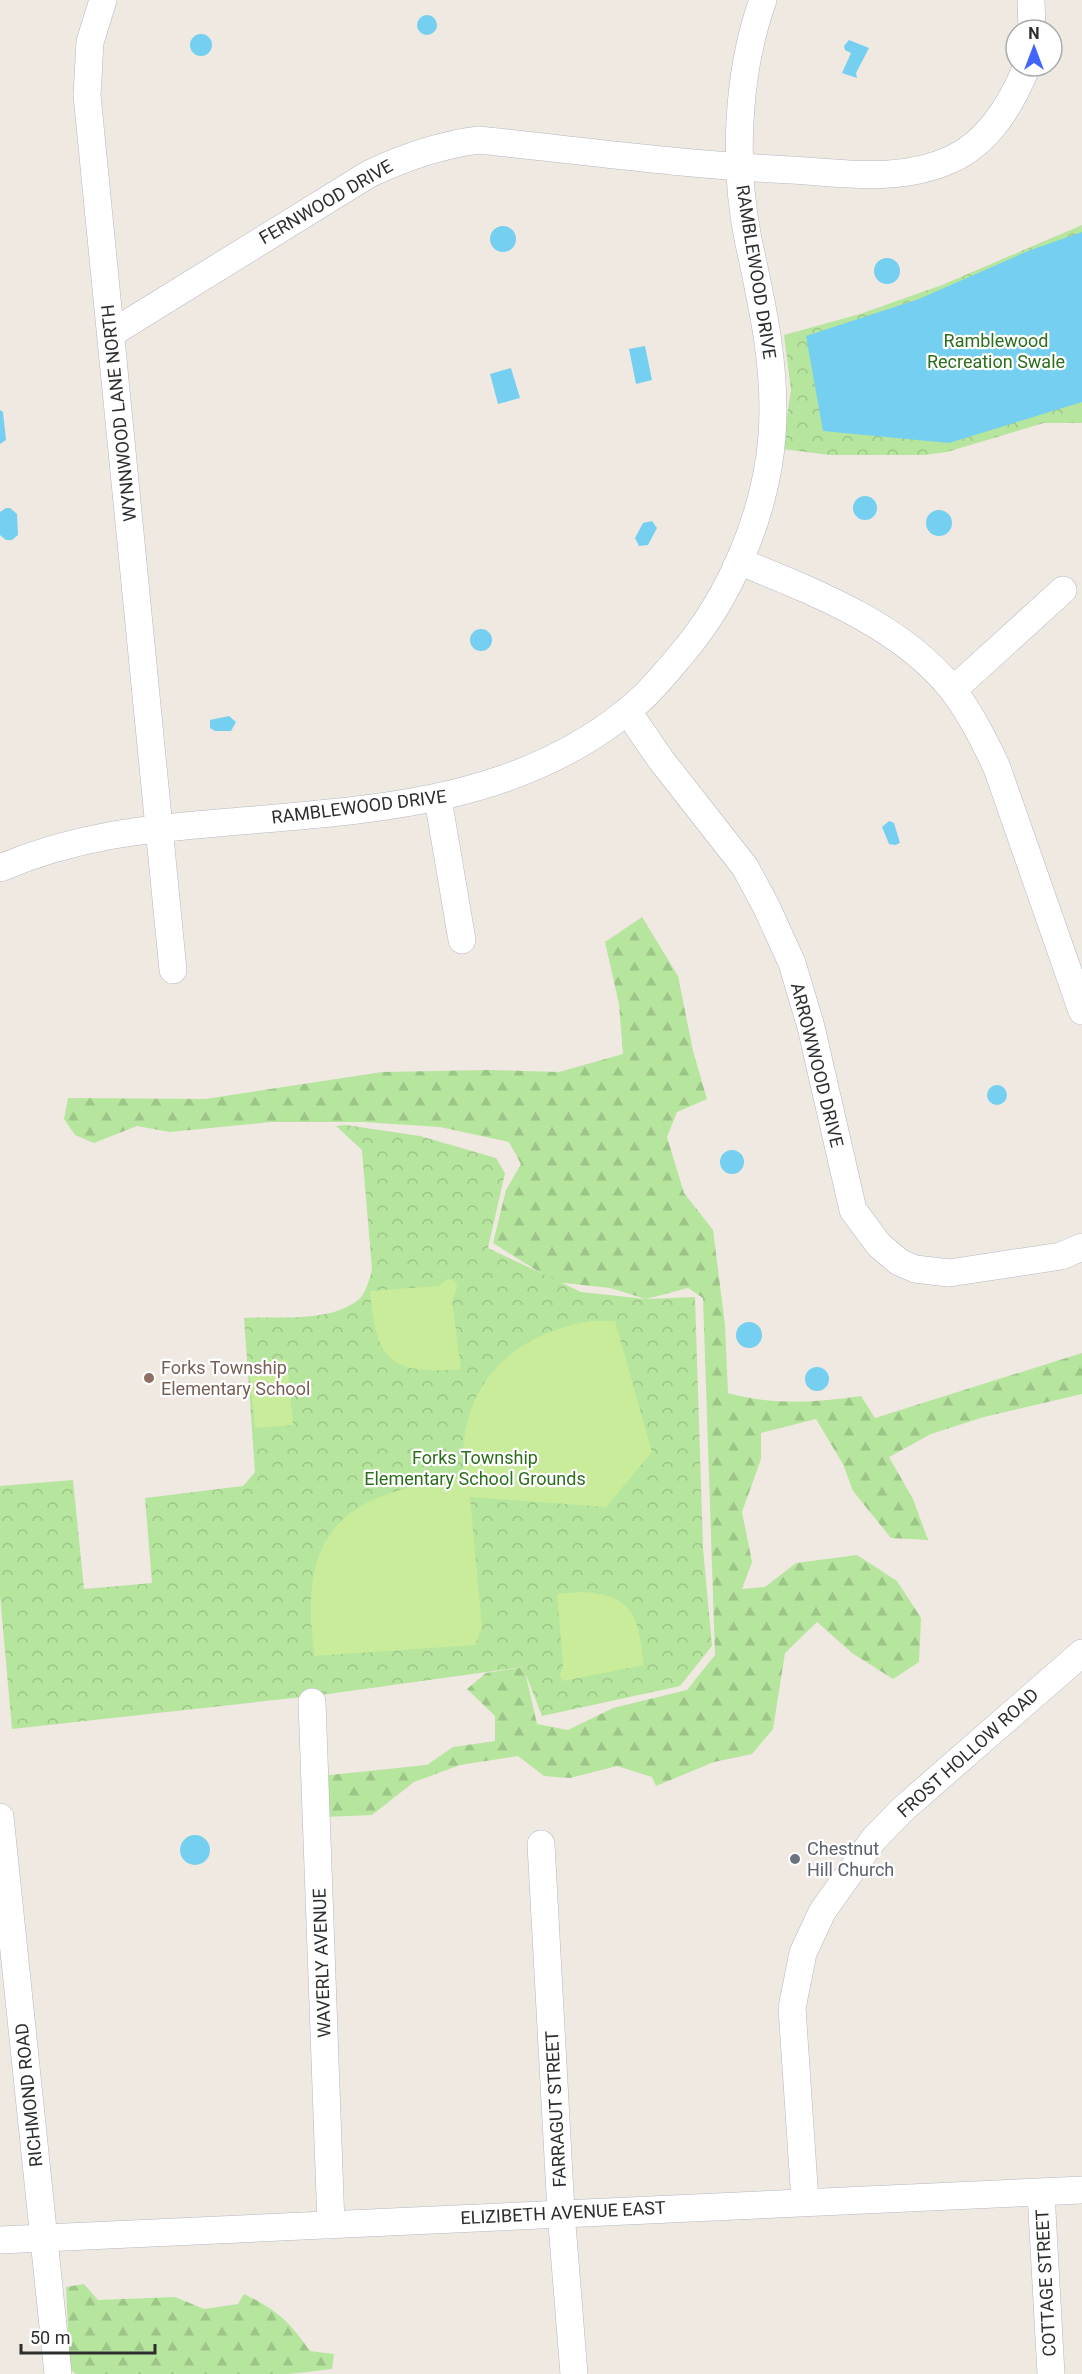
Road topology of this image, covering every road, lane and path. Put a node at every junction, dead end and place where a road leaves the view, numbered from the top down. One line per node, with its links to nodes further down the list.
1 (104, 0): 7 (street, WYNNWOOD LANE NORTH)
2 (763, 0): 6 (street, RAMBLEWOOD DRIVE)
3 (1031, 0): 4 (street)
4 (1032, 18)
5 (1021, 78): 6 (street, FERNWOOD DRIVE)
6 (741, 169): 7 (street, FERNWOOD DRIVE); 8 (street, RAMBLEWOOD DRIVE)
7 (112, 333): 13 (street, WYNNWOOD LANE NORTH)
8 (736, 567): 10 (street); 11 (street, RAMBLEWOOD DRIVE)
9 (1063, 590): 10 (street)
10 (953, 690): 17 (street)
11 (627, 712): 12 (street, RAMBLEWOOD DRIVE); 18 (street, ARROWWOOD DRIVE)
12 (438, 799): 13 (street, RAMBLEWOOD DRIVE); 15 (street)
13 (159, 828): 14 (street, RAMBLEWOOD DRIVE); 16 (street, WYNNWOOD LANE NORTH)
14 (0, 868)
15 (462, 940)
16 (173, 970)
17 (1082, 1011)
18 (1082, 1247)
19 (1082, 1653): 25 (street, FROST HOLLOW ROAD)
20 (312, 1702): 27 (street, WAVERLY AVENUE)
21 (0, 1817): 28 (street, RICHMOND ROAD)
22 (541, 1844): 26 (street, FARRAGUT STREET)
23 (1082, 2190): 24 (street, ELIZIBETH AVENUE EAST)
24 (1041, 2193): 25 (street, ELIZIBETH AVENUE EAST); 32 (street, COTTAGE STREET)
25 (805, 2201): 26 (street, ELIZIBETH AVENUE EAST)
26 (561, 2212): 27 (street, ELIZIBETH AVENUE EAST); 31 (street, FARRAGUT STREET)
27 (332, 2225): 28 (street, ELIZIBETH AVENUE EAST)
28 (44, 2237): 29 (street, ELIZIBETH AVENUE EAST); 30 (street, RICHMOND ROAD)
29 (0, 2240)
30 (58, 2374)
31 (574, 2374)
32 (1051, 2374)

